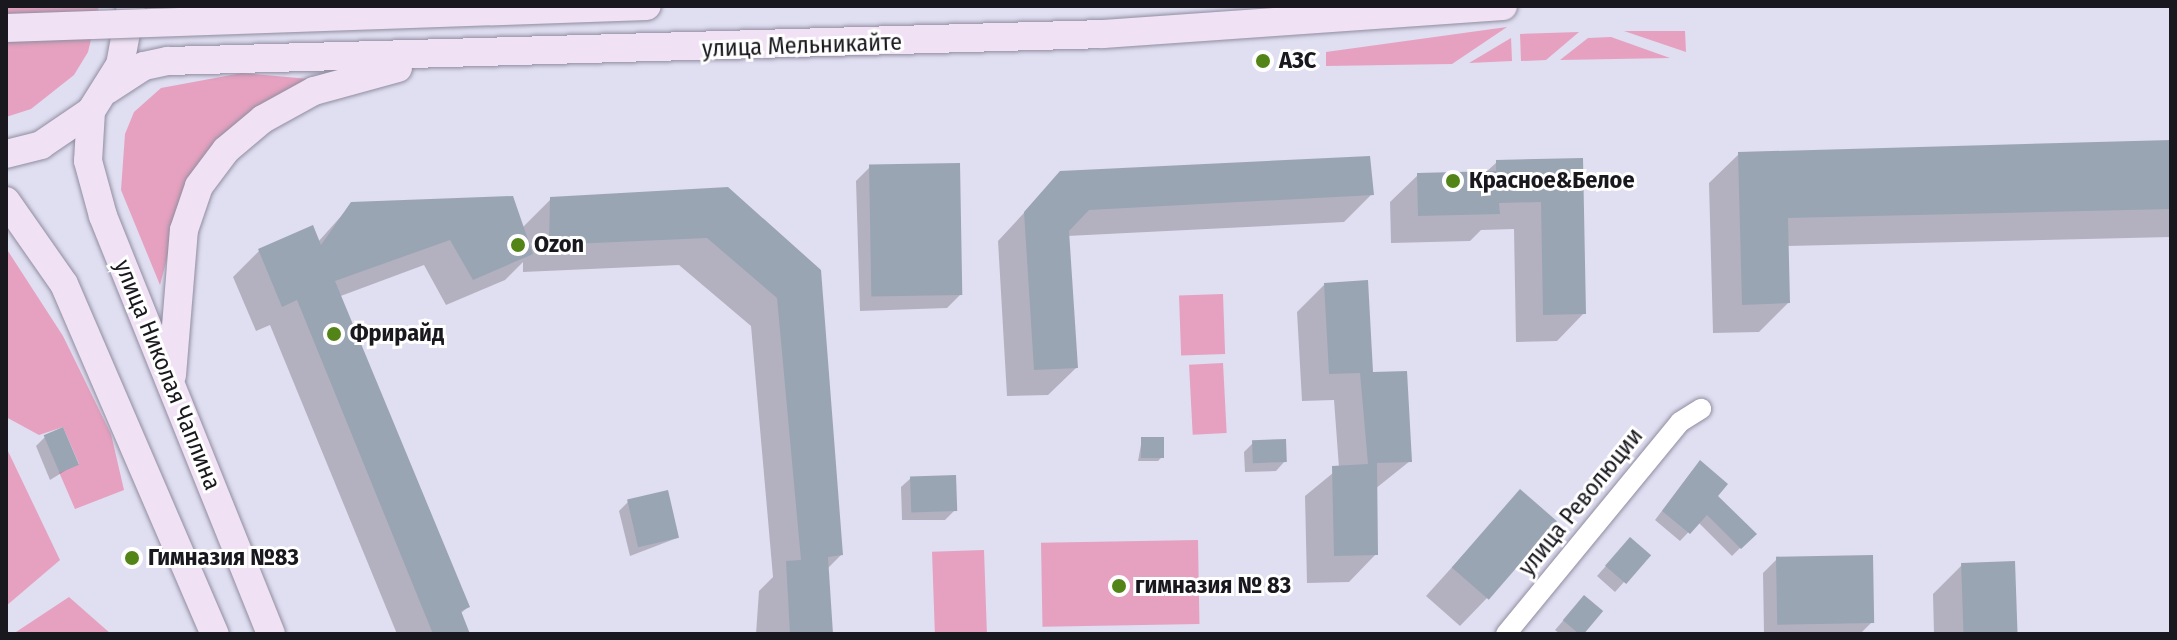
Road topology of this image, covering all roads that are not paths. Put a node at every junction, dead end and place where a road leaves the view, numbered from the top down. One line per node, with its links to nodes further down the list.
1 (131, 6): 6 (main road, улица Николая Чаплина)
2 (647, 6): 4 (main road, bridge)
3 (1503, 6): 5 (main road, улица Мельникайте)
4 (6, 28)
5 (436, 59): 6 (main road, улица Мельникайте); 9 (main road)
6 (99, 101): 7 (main road, улица Мельникайте); 9 (main road, улица Николая Чаплина)
7 (6, 154)
8 (6, 201): 11 (main road)
9 (172, 387): 12 (main road, улица Николая Чаплина)
10 (1701, 409): 13 (street, улица Революции)
11 (215, 634)
12 (271, 634)
13 (1506, 634)

